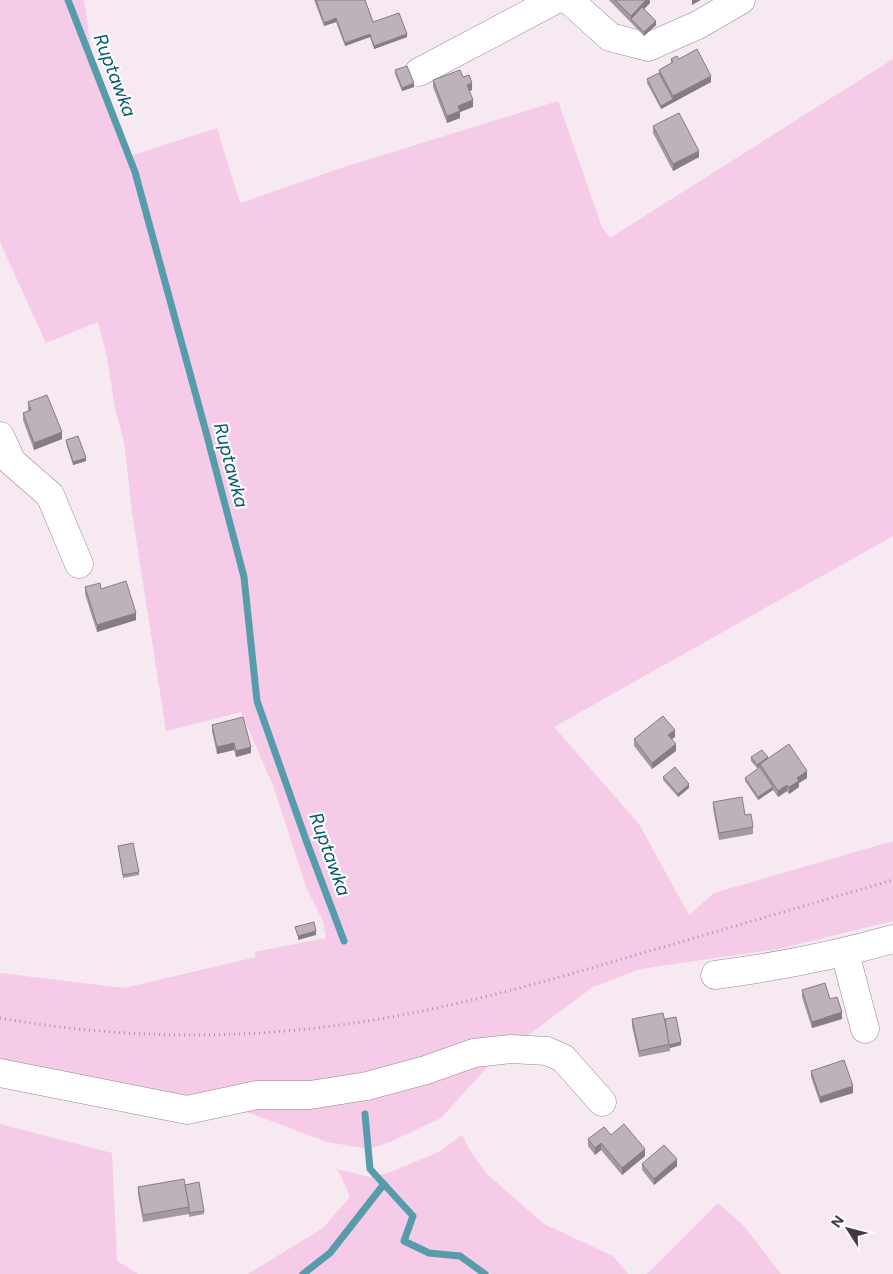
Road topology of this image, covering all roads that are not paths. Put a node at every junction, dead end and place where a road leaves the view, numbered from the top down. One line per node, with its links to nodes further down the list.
1 (555, 0): 4 (street)
2 (569, 0): 3 (street)
3 (741, 0)
4 (419, 72)
5 (0, 436): 6 (street)
6 (79, 564)
7 (893, 939): 8 (street)
8 (845, 953): 9 (street); 10 (street)
9 (716, 975)
10 (865, 1029)
11 (0, 1073): 12 (street)
12 (602, 1102)

